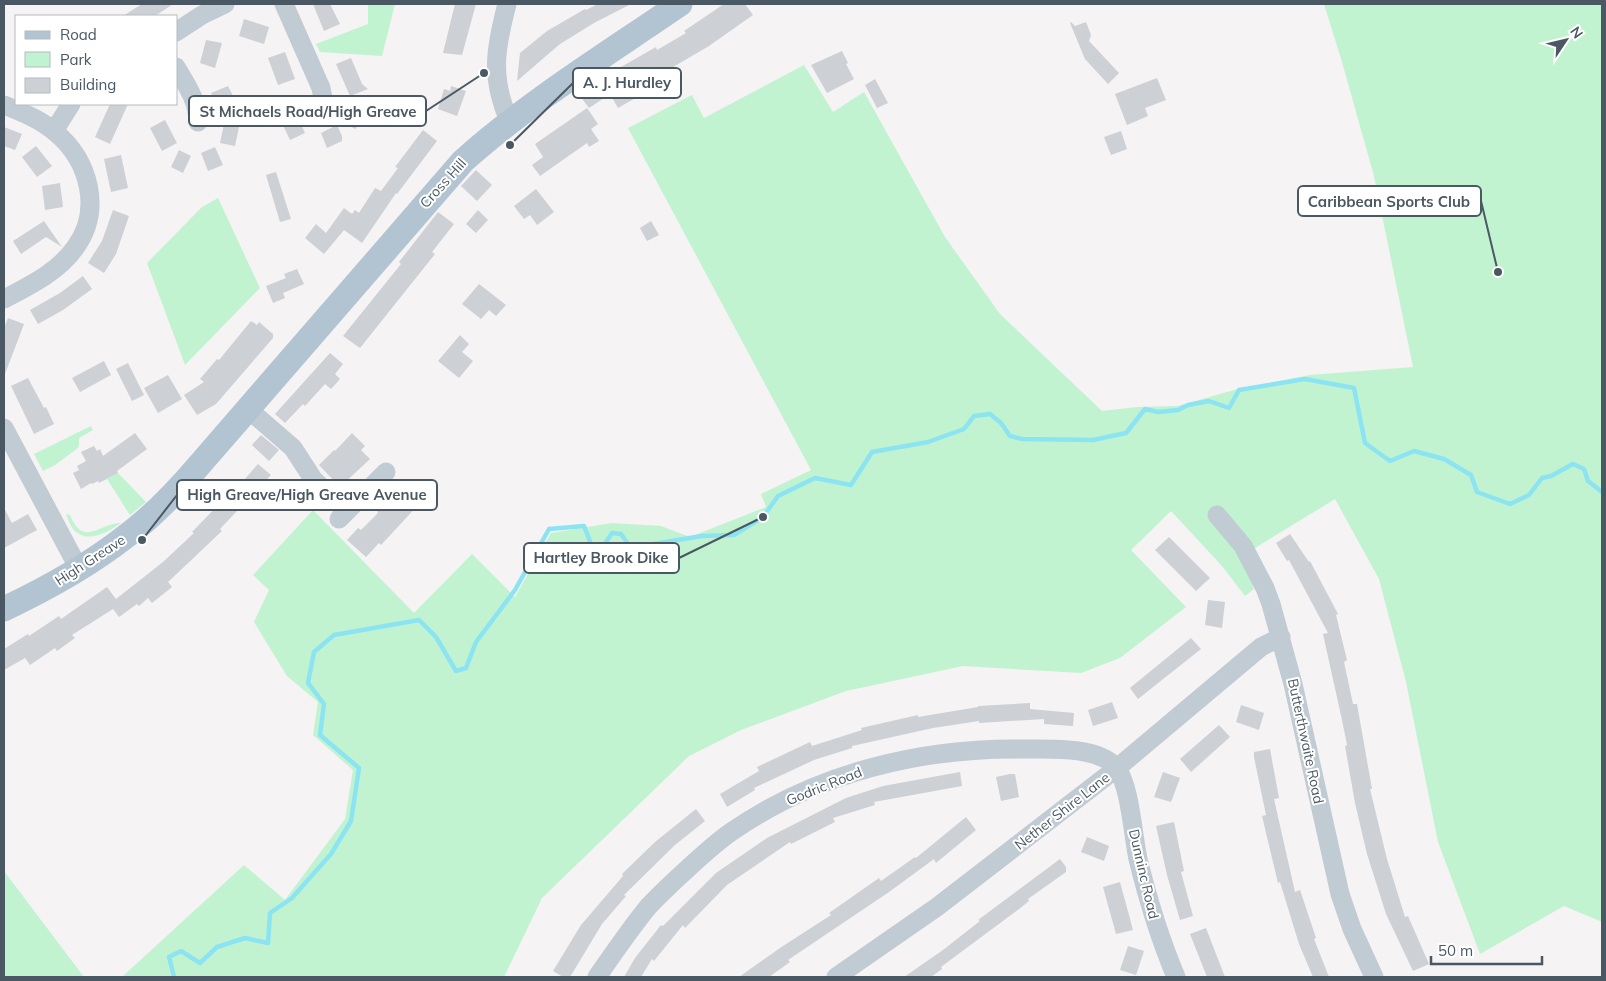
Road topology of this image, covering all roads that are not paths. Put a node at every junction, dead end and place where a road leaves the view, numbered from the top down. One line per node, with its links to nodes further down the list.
1 (225, 4): 5 (street)
2 (284, 4): 9 (street)
3 (507, 4): 11 (street)
4 (680, 4): 11 (main road, Cross Hill)
5 (178, 31)
6 (178, 70): 10 (street)
7 (4, 104): 12 (street)
8 (69, 105): 12 (street)
9 (322, 106)
10 (198, 122)
11 (510, 123): 14 (main road, Cross Hill)
12 (54, 131): 13 (street)
13 (4, 299)
14 (248, 409): 16 (street); 18 (main road, High Greave)
15 (4, 428): 18 (street)
16 (386, 472)
17 (1217, 515): 20 (street, Butterthwaite Road)
18 (79, 569): 19 (main road, High Greave)
19 (4, 609)
20 (1281, 637): 21 (street, Nether Shire Lane); 25 (street, Butterthwaite Road)
21 (1117, 768): 22 (street, Godric Road); 23 (street, Nether Shire Lane); 24 (street, Dunninc Road)
22 (597, 977)
23 (836, 977)
24 (1176, 977)
25 (1374, 977)

